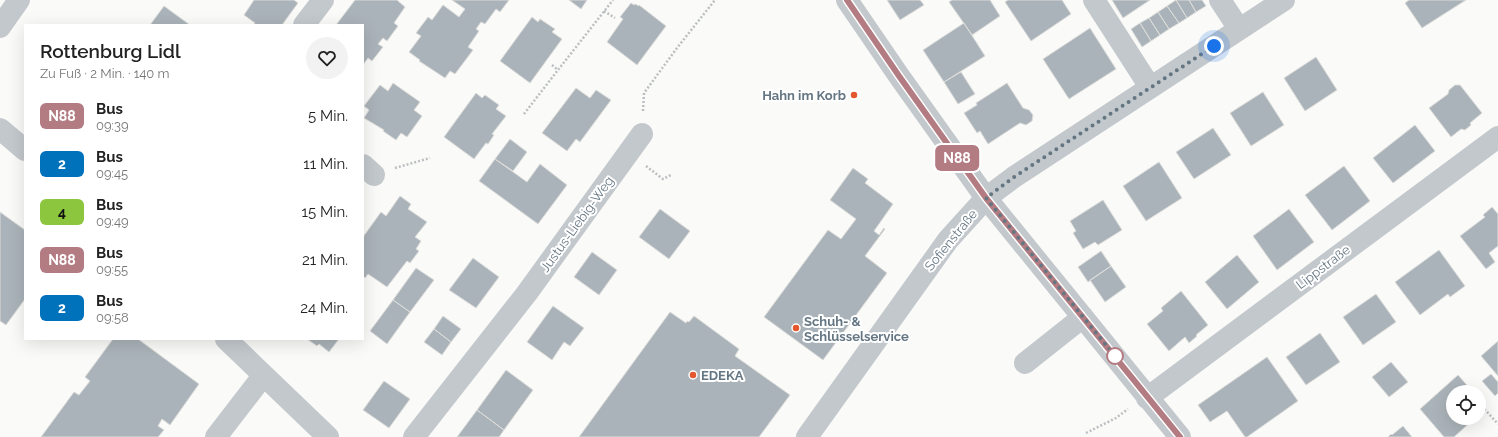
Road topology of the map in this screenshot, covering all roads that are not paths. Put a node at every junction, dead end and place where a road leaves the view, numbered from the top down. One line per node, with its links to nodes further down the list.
1 (18, 0): 8 (street)
2 (323, 0): 7 (street)
3 (847, 0): 15 (street)
4 (1094, 0): 10 (street)
5 (1220, 0): 9 (street)
6 (1284, 0): 9 (street, Sofienstraße)
7 (305, 24)
8 (0, 27)
9 (1239, 29): 10 (street, Sofienstraße)
10 (1150, 87): 15 (street, Sofienstraße)
11 (0, 129): 14 (street)
12 (642, 134): 23 (street, Justus-Liebig-Weg)
13 (1498, 137): 20 (street, Lippstraße)
14 (24, 149)
15 (986, 198): 16 (street); 24 (street, Sofienstraße)
16 (1082, 317): 18 (street); 20 (street)
17 (227, 340): 19 (street)
18 (1025, 363)
19 (263, 376): 21 (street); 22 (street)
20 (1147, 398): 25 (street)
21 (216, 437)
22 (328, 437)
23 (414, 437)
24 (807, 437)
25 (1180, 437)

